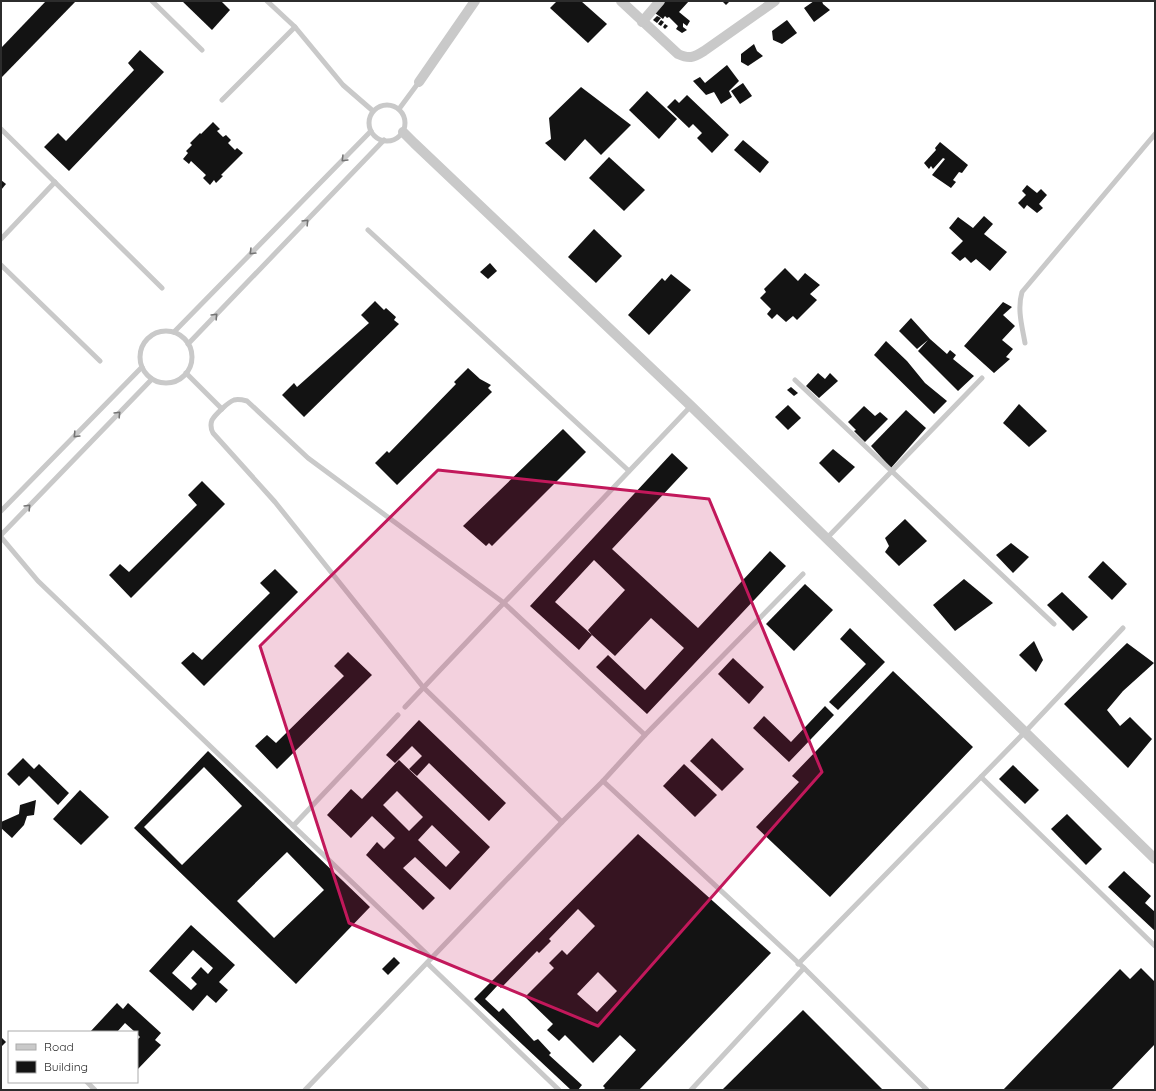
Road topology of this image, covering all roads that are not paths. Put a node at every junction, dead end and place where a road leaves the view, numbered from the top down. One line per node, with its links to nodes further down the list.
1 (152, 1): 9 (lane)
2 (267, 1): 8 (lane)
3 (475, 1): 10 (street)
4 (621, 1): 7 (street)
5 (660, 1): 7 (street)
6 (775, 1): 7 (street)
7 (642, 22)
8 (295, 27): 11 (lane); 13 (lane)
9 (202, 50)
10 (419, 82): 12 (lane)
11 (222, 100)
12 (400, 109): 13 (lane); 16 (lane)
13 (373, 111): 15 (lane)
14 (1, 129): 19 (lane)
15 (371, 131): 18 (lane); 24 (lane, one-way to 24)
16 (403, 132): 18 (lane); 33 (street)
17 (1155, 134): 25 (lane)
18 (384, 140): 26 (lane, one-way to 18)
19 (55, 182): 21 (lane); 23 (lane)
20 (368, 230): 35 (lane)
21 (1, 238)
22 (1, 265): 27 (lane)
23 (162, 288)
24 (174, 332): 26 (lane); 28 (lane)
25 (1025, 343)
26 (188, 344): 29 (lane)
27 (100, 361)
28 (142, 367): 31 (lane); 37 (lane, one-way to 37)
29 (186, 373): 31 (lane); 34 (lane)
30 (982, 378): 36 (lane)
31 (152, 379): 38 (lane, one-way to 31)
32 (795, 380): 36 (lane)
33 (691, 406): 35 (lane); 39 (street)
34 (222, 409): 41 (lane); 44 (lane)
35 (629, 471): 41 (lane)
36 (892, 471): 39 (lane); 42 (lane)
37 (1, 511)
38 (1, 536): 52 (lane)
39 (827, 538): 47 (street)
40 (803, 574): 48 (lane)
41 (504, 602): 44 (lane); 48 (lane)
42 (1054, 624)
43 (1123, 628): 47 (lane)
44 (423, 687): 45 (lane); 51 (lane)
45 (405, 707)
46 (398, 715): 52 (lane)
47 (1025, 732): 49 (lane); 53 (street)
48 (645, 735): 50 (lane)
49 (981, 777): 54 (lane); 57 (lane)
50 (603, 781): 51 (lane); 57 (lane)
51 (562, 822): 55 (lane)
52 (293, 826): 55 (lane)
53 (1155, 858)
54 (1155, 946)
55 (431, 958): 56 (lane)
56 (427, 963): 59 (lane); 60 (lane)
57 (798, 964): 58 (lane)
58 (804, 968): 61 (lane); 62 (lane)
59 (305, 1090)
60 (559, 1090)
61 (691, 1090)
62 (927, 1090)

